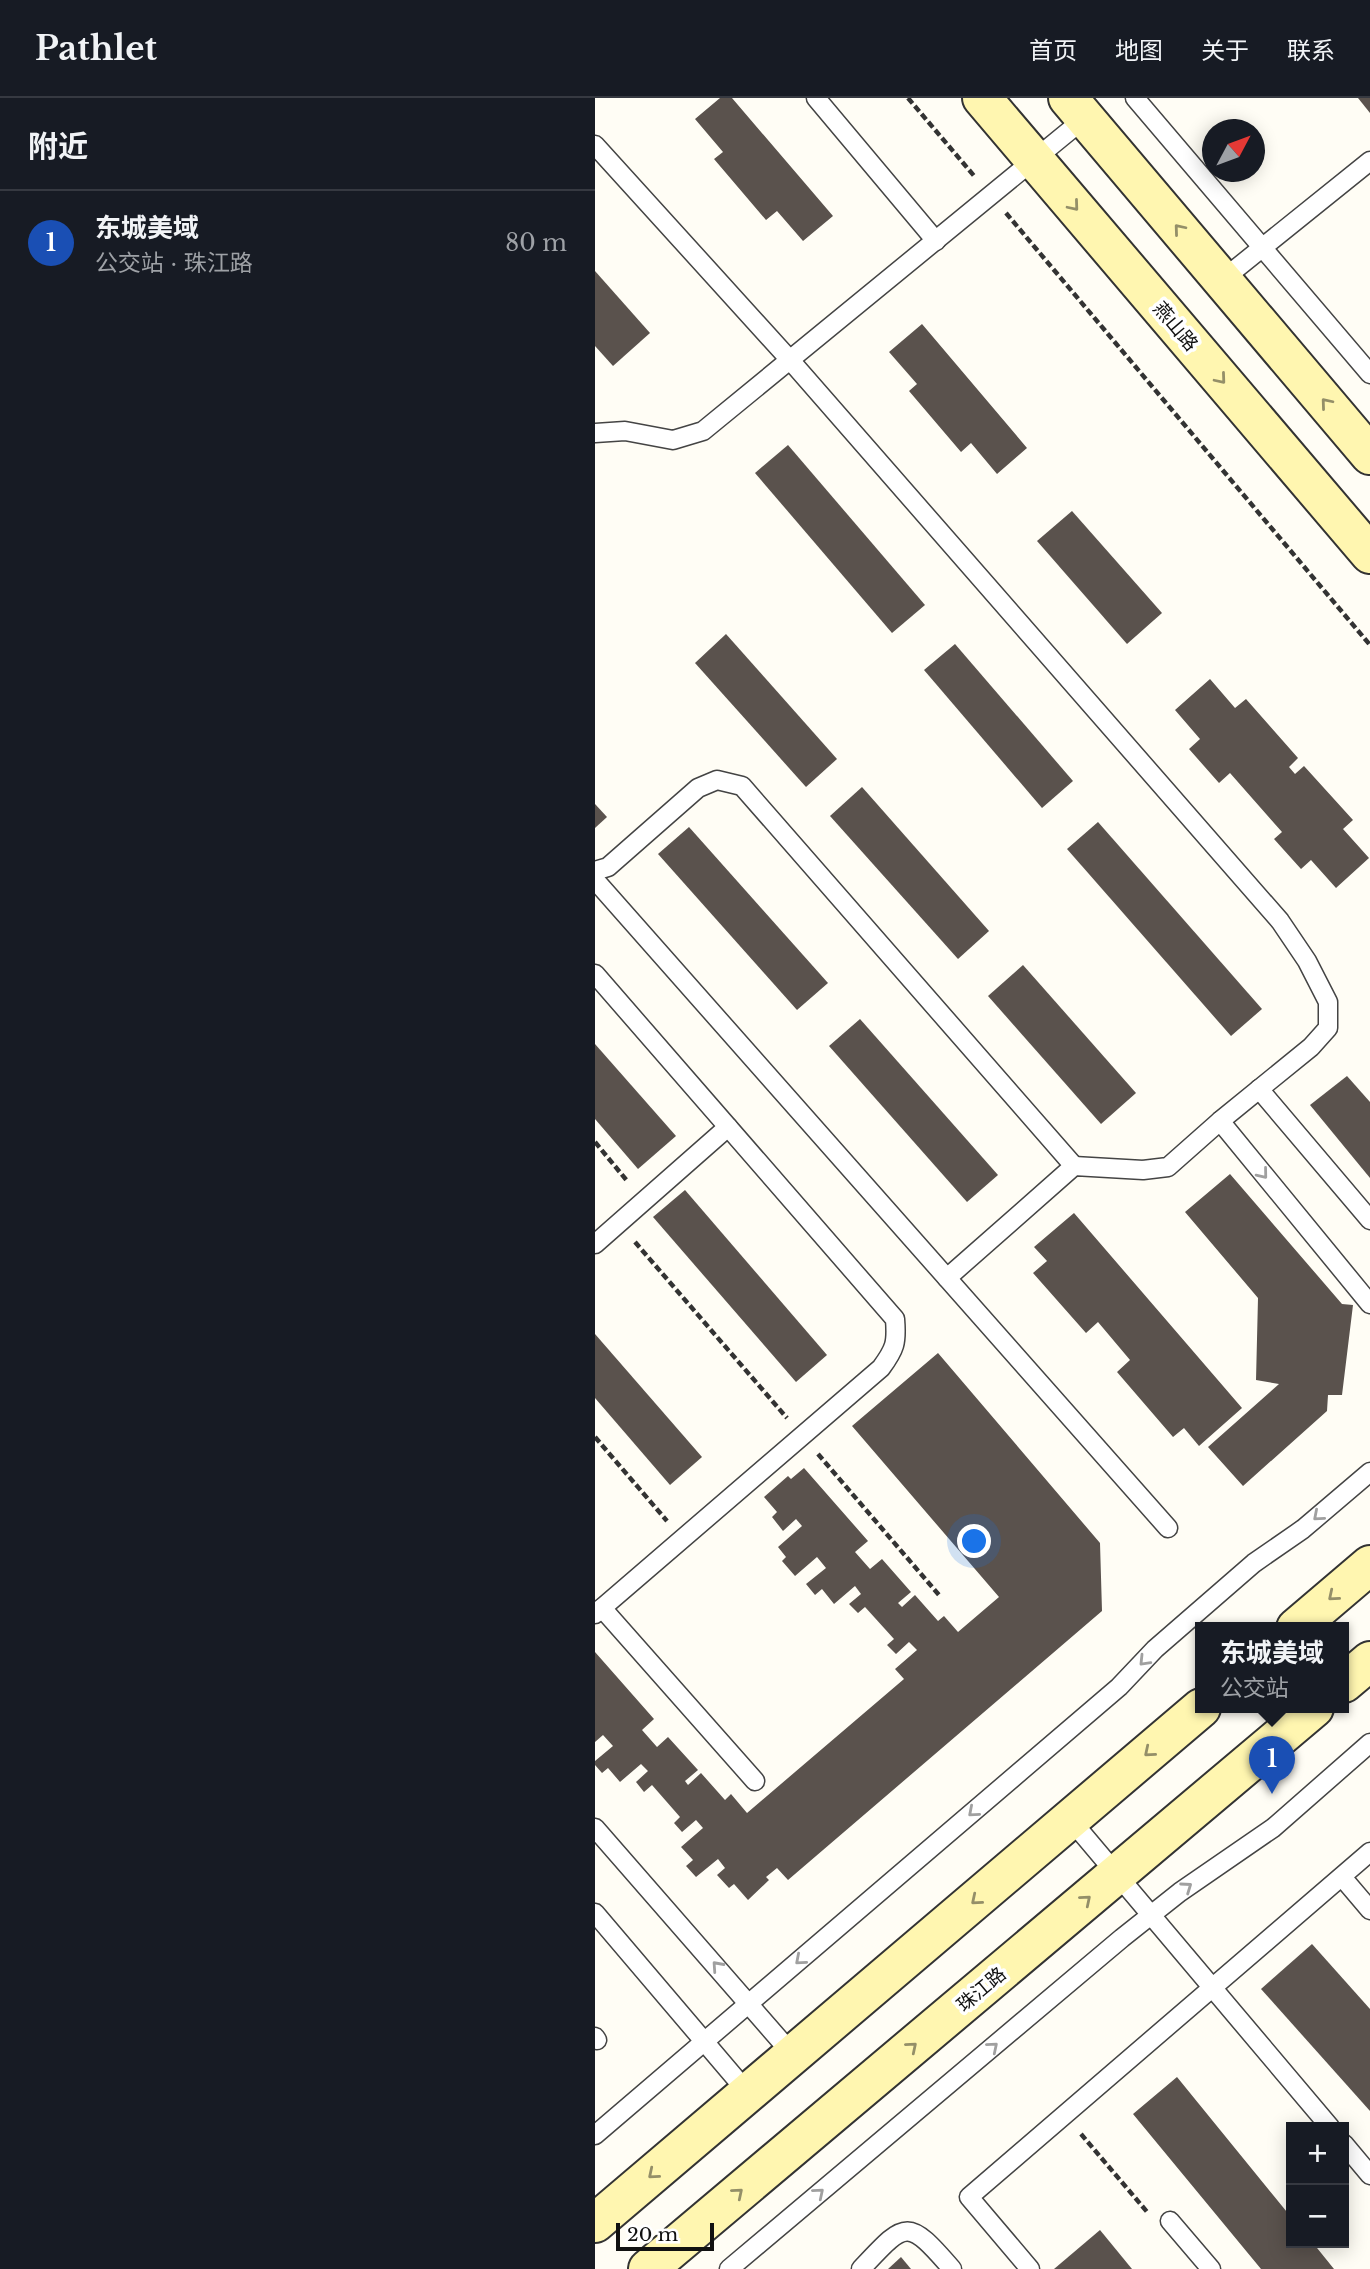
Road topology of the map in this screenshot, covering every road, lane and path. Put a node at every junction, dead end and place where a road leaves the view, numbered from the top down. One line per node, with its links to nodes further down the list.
1 (816, 98): 10 (lane)
2 (908, 98): 9 (path)
3 (982, 98): 7 (street, 燕山路)
4 (1135, 98): 11 (lane)
5 (1077, 108): 7 (lane); 12 (street, one-way to 5)
6 (595, 145): 13 (lane)
7 (1035, 160): 9 (lane); 17 (street, 燕山路, one-way to 17)
8 (1370, 161): 11 (lane)
9 (991, 195): 10 (lane); 18 (path)
10 (936, 241): 13 (lane)
11 (1263, 248): 12 (lane); 14 (lane)
12 (1222, 280): 16 (street, one-way to 12)
13 (790, 360): 15 (lane); 22 (lane)
14 (1370, 374)
15 (595, 433)
16 (1370, 455)
17 (1370, 554)
18 (1370, 645)
19 (595, 871): 26 (lane)
20 (595, 880): 31 (lane)
21 (595, 974): 24 (lane)
22 (1259, 1089): 23 (lane); 28 (lane)
23 (1220, 1121): 26 (lane); 32 (lane, one-way to 32)
24 (728, 1127): 27 (lane); 33 (lane)
25 (595, 1142): 27 (path)
26 (1074, 1166): 31 (lane)
27 (644, 1200): 29 (lane)
28 (1370, 1220)
29 (619, 1223): 30 (lane); 33 (path)
30 (595, 1244)
31 (947, 1278): 36 (lane)
32 (1370, 1304)
33 (802, 1435): 37 (lane); 39 (path)
34 (595, 1437): 37 (path)
35 (1370, 1472): 57 (lane, one-way to 57)
36 (1168, 1528)
37 (682, 1538): 40 (lane)
38 (1370, 1564): 41 (street, one-way to 41)
39 (939, 1595)
40 (599, 1611): 47 (lane)
41 (1303, 1622)
42 (1370, 1661): 43 (street)
43 (1349, 1679)
44 (1195, 1713): 48 (street, one-way to 48)
45 (1308, 1713): 51 (street, 珠江路)
46 (1370, 1743): 55 (lane, one-way to 46)
47 (755, 1781)
48 (1070, 1819): 51 (lane); 59 (street, one-way to 59)
49 (595, 1828): 57 (lane, one-way to 49)
50 (1370, 1852): 52 (lane)
51 (1117, 1874): 55 (lane); 68 (street, 珠江路, one-way to 51)
52 (1342, 1877): 53 (lane); 56 (lane)
53 (1370, 1910)
54 (595, 1913): 58 (lane)
55 (1151, 1915): 56 (lane); 69 (lane, one-way to 55)
56 (1213, 1988): 61 (lane); 62 (lane)
57 (750, 2003): 58 (lane); 59 (lane)
58 (706, 2040): 60 (lane); 63 (lane)
59 (793, 2055): 60 (street)
60 (748, 2093): 67 (street, one-way to 67)
61 (1065, 2115): 66 (path); 72 (lane)
62 (1326, 2122)
63 (595, 2135)
64 (1349, 2150): 65 (lane)
65 (1370, 2175)
66 (1170, 2221): 73 (lane)
67 (595, 2223)
68 (648, 2269)
69 (729, 2269)
70 (861, 2269): 71 (lane)
71 (952, 2269)
72 (1030, 2269)
73 (1212, 2269)

